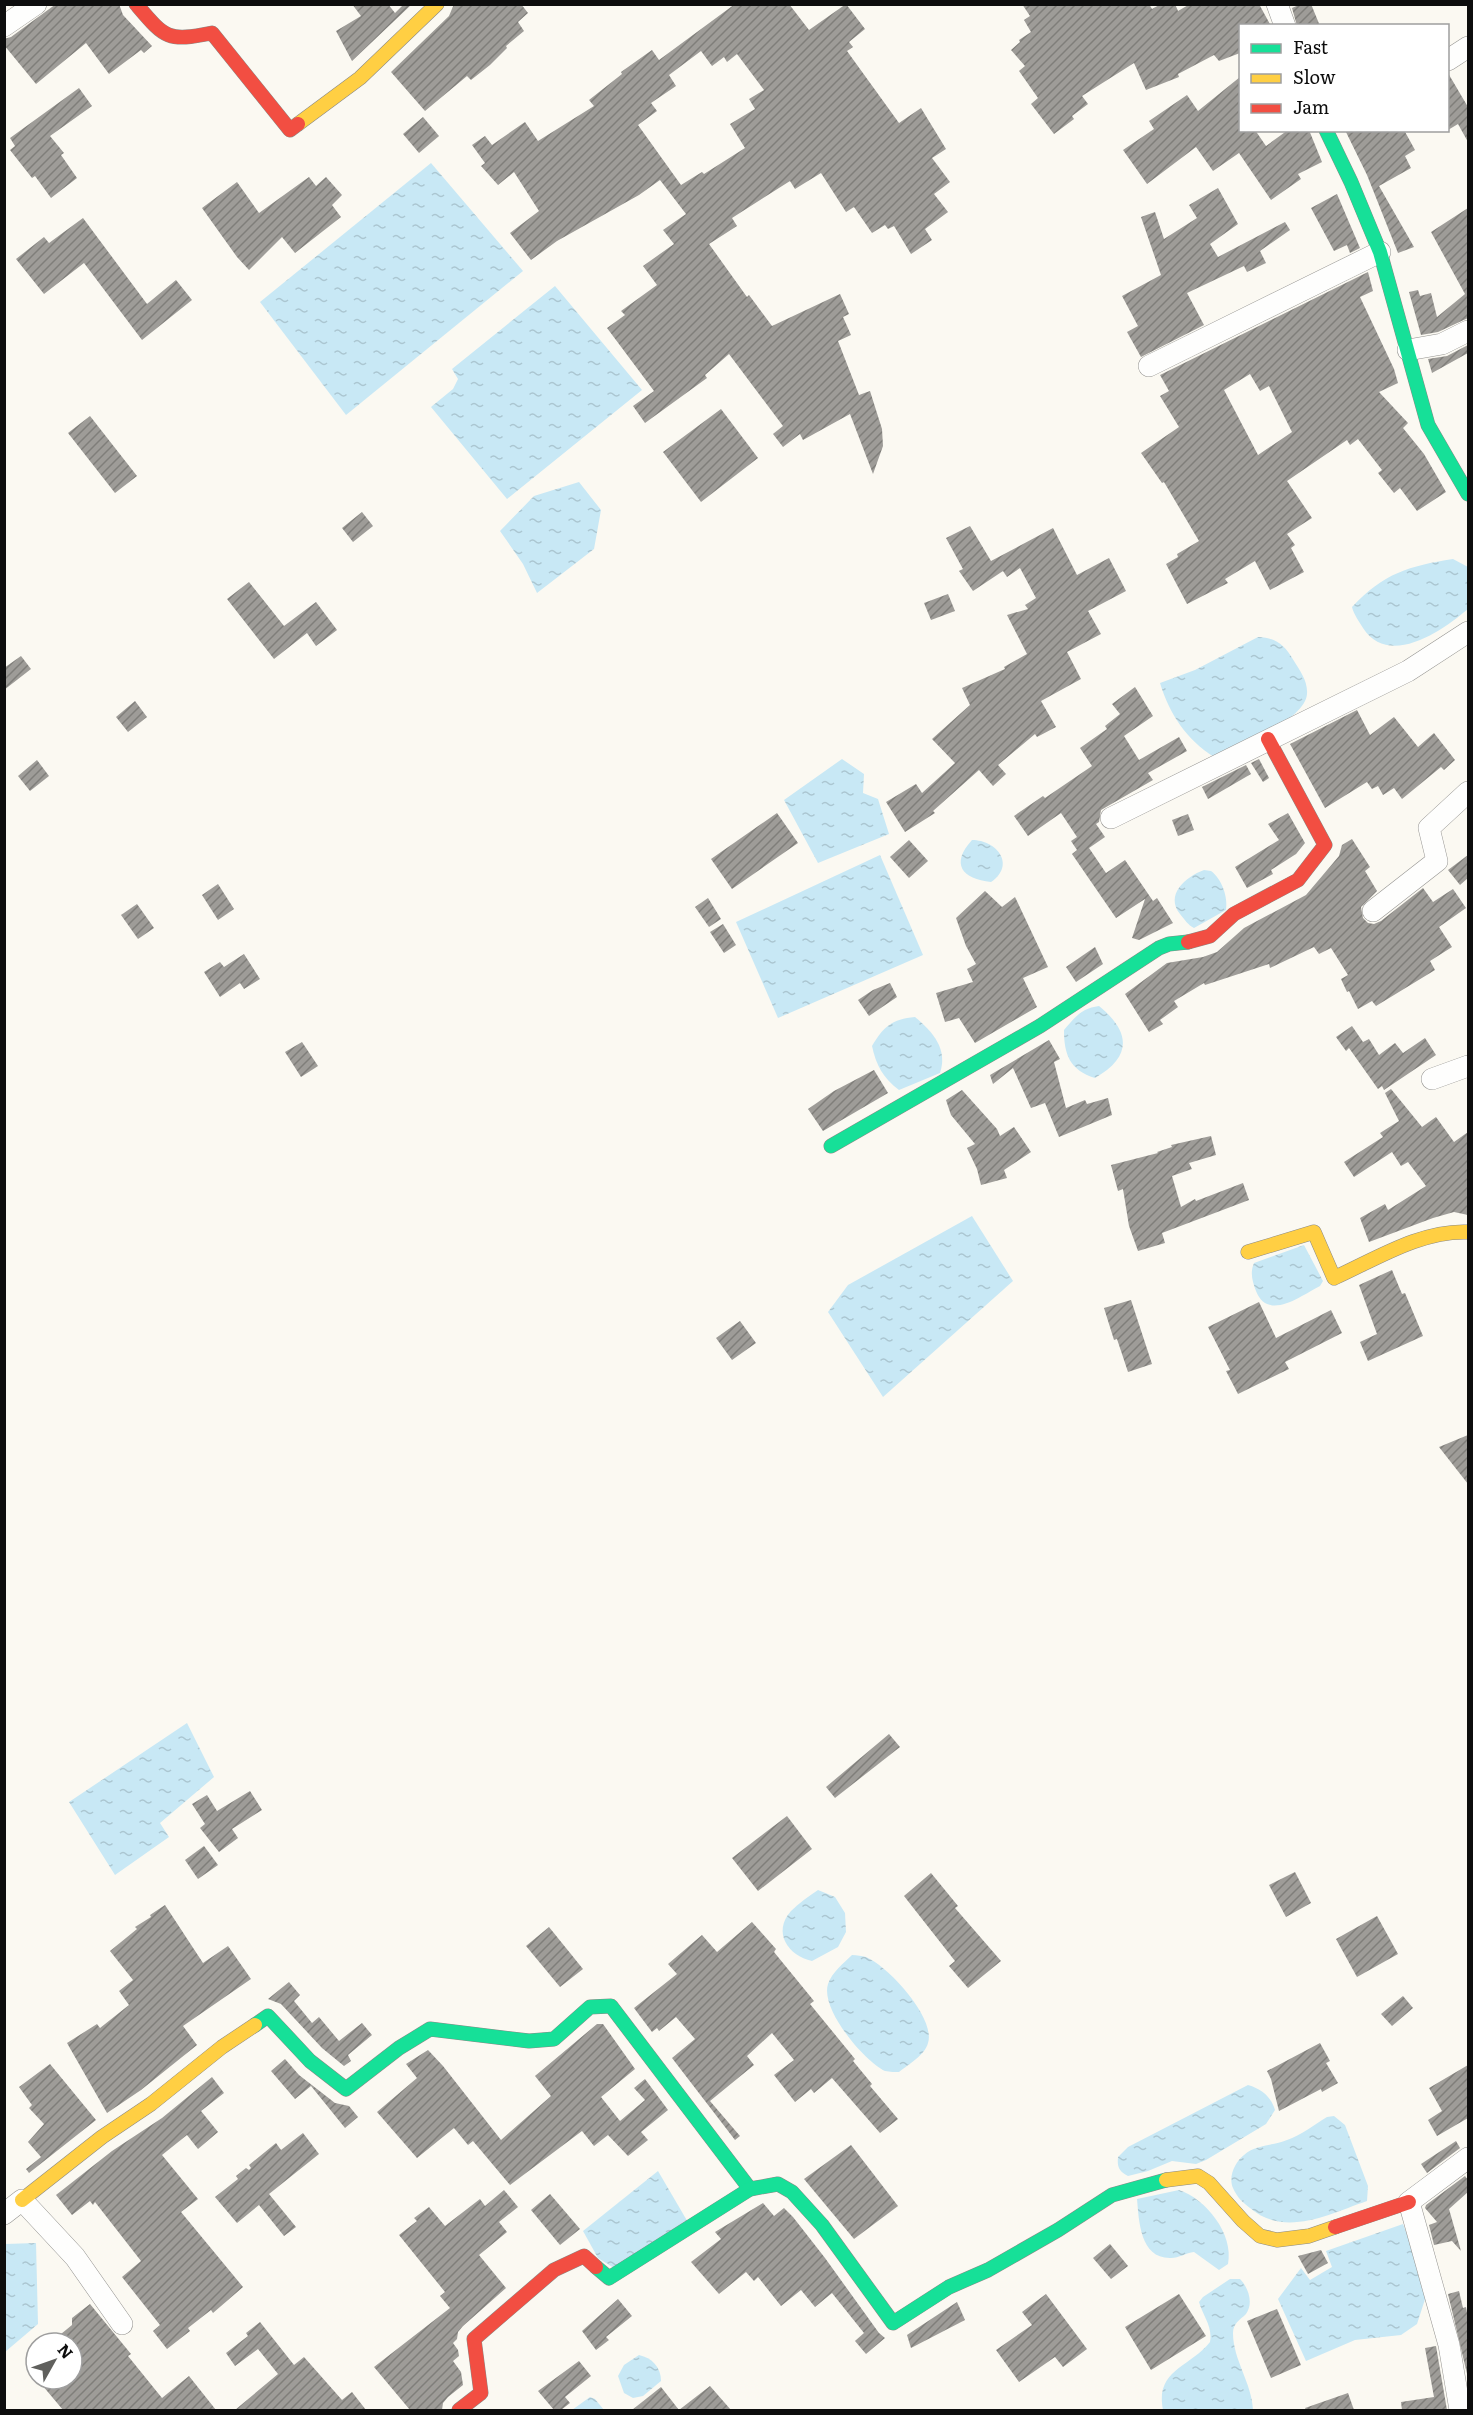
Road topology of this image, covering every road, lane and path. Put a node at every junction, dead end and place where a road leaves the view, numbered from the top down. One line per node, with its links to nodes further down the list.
1 (36, 4): 6 (street)
2 (136, 4): 3 (street)
3 (437, 4)
4 (1277, 4): 5 (street)
5 (1284, 24)
6 (4, 26)
7 (1468, 47): 8 (street)
8 (1449, 59)
9 (1327, 132): 10 (street)
10 (1380, 252): 12 (street); 13 (street)
11 (1468, 331): 12 (street)
12 (1408, 350): 14 (street)
13 (1149, 366)
14 (1468, 494)
15 (1468, 632): 16 (street)
16 (1268, 739): 18 (street); 22 (street)
17 (1468, 792): 19 (street)
18 (1111, 818)
19 (1373, 911)
20 (1468, 1066): 21 (street)
21 (1432, 1079)
22 (831, 1146)
23 (1468, 1232): 24 (street)
24 (1248, 1252)
25 (1468, 2158): 28 (street)
26 (750, 2189): 27 (street); 28 (street); 31 (street)
27 (22, 2200): 29 (street); 30 (street)
28 (1409, 2202): 32 (street)
29 (4, 2214)
30 (122, 2324)
31 (459, 2410)
32 (1460, 2410)

